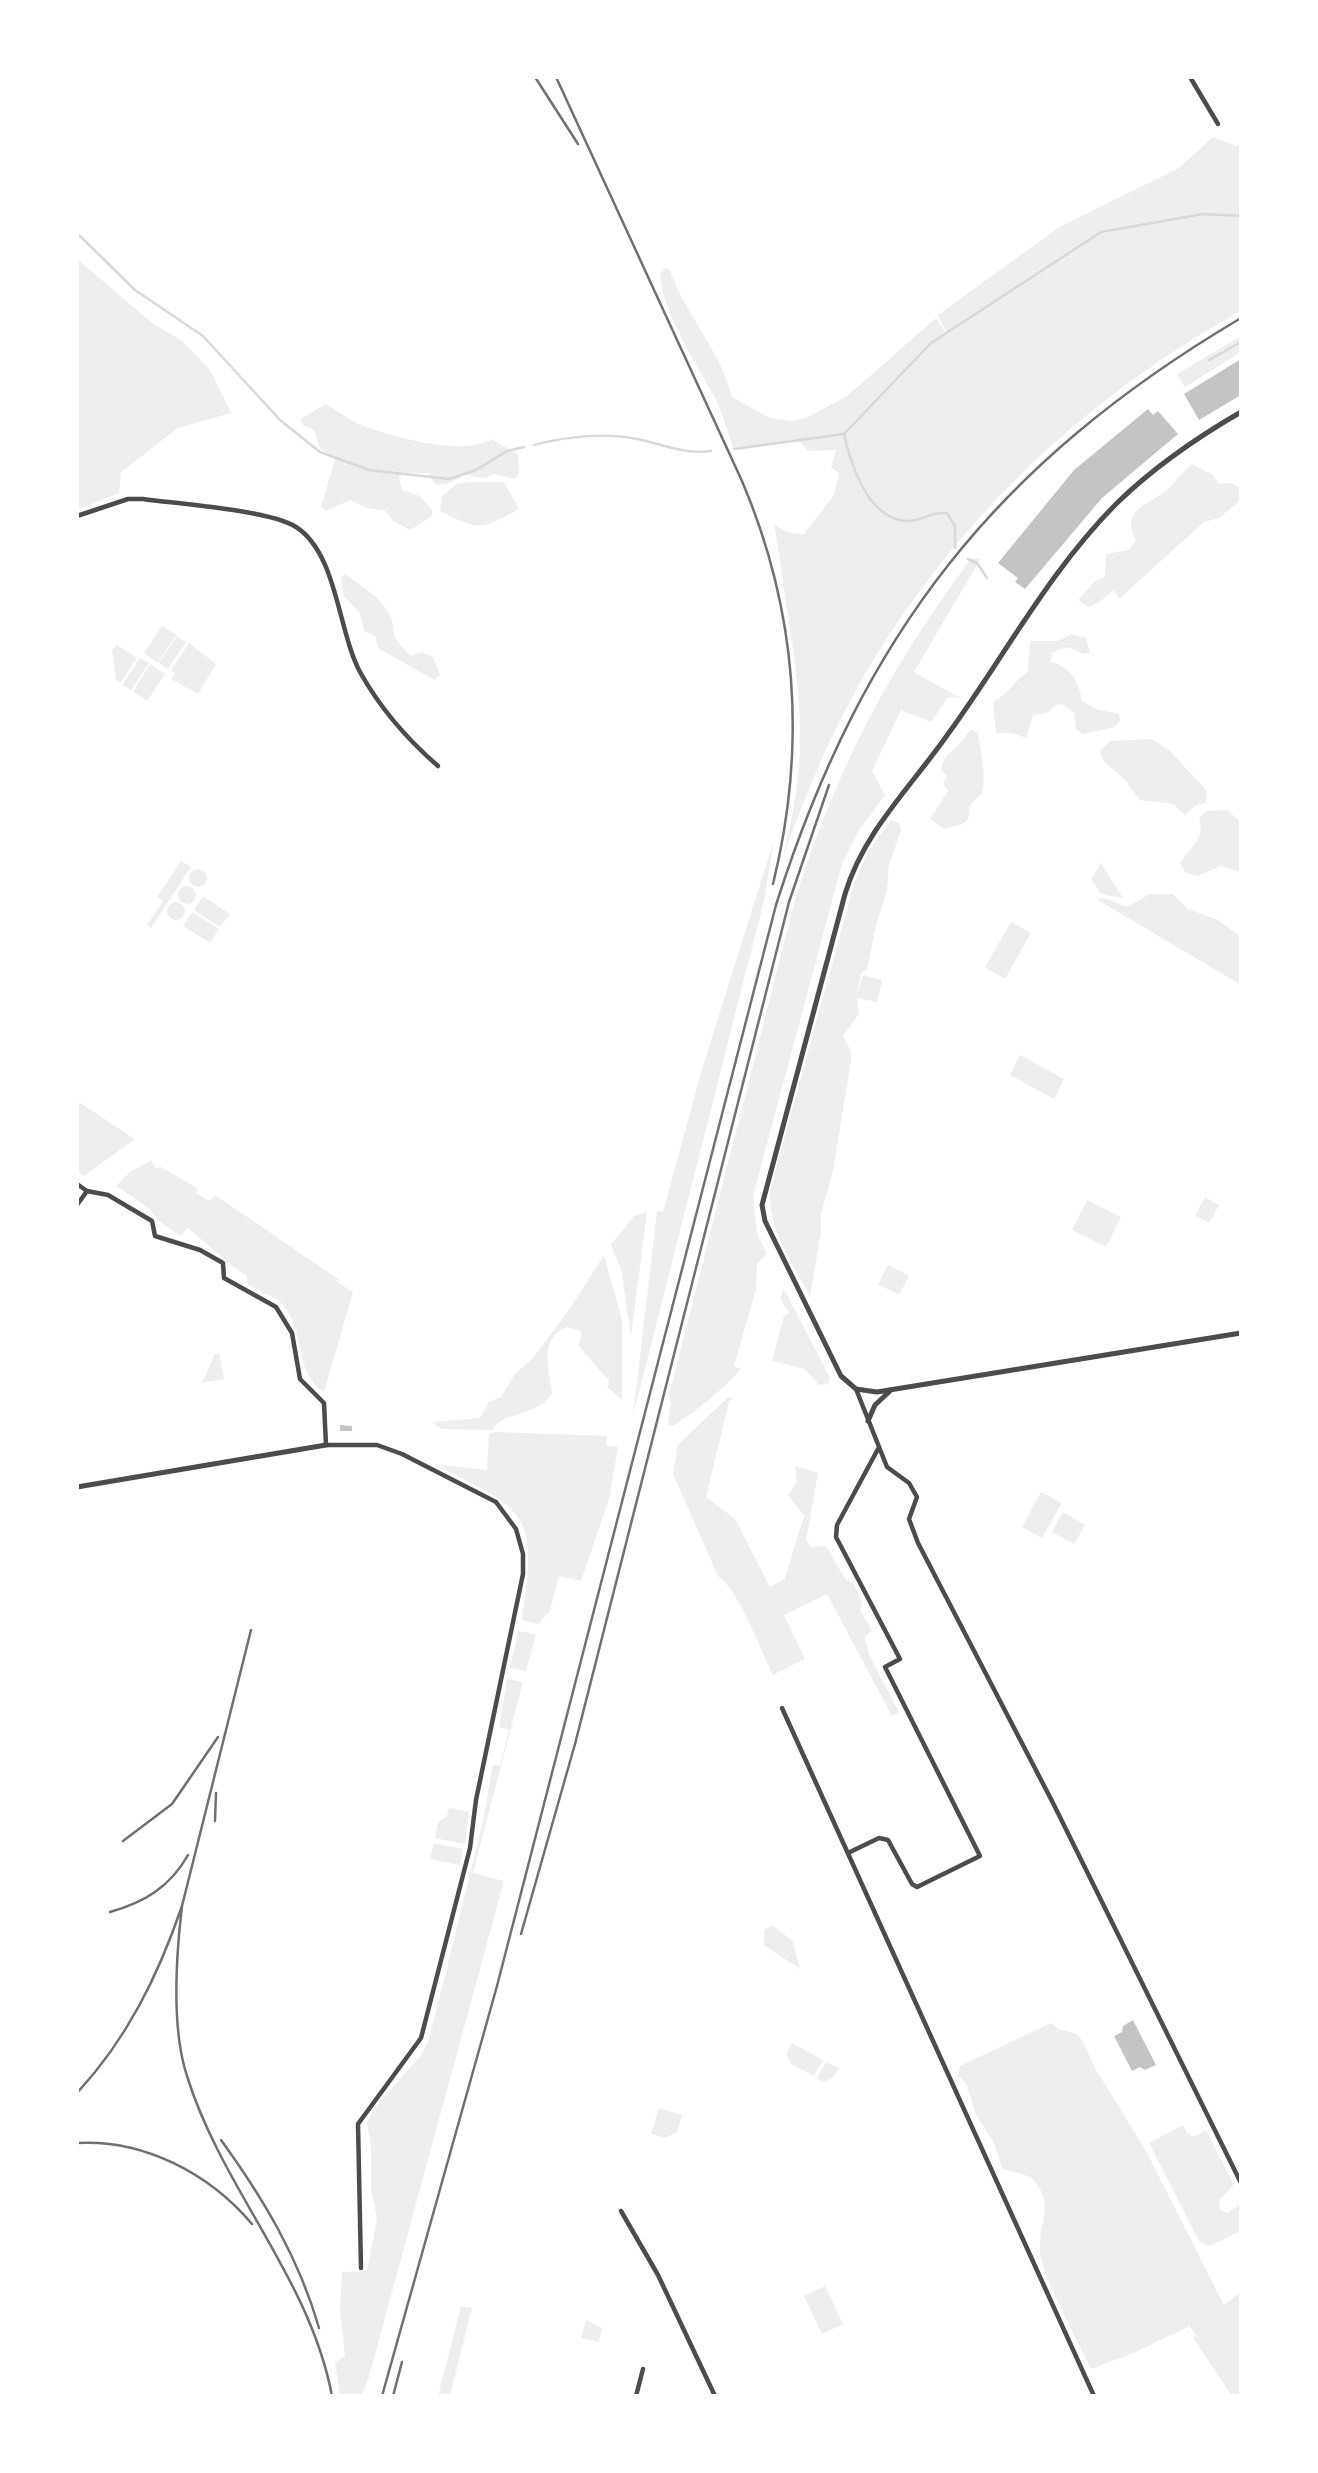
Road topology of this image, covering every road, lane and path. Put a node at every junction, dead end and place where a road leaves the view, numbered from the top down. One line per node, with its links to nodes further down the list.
1 (1190, 77): 2 (street)
2 (1217, 124)
3 (1241, 412): 10 (street)
4 (77, 516): 5 (street)
5 (438, 766)
6 (77, 1184): 7 (street)
7 (87, 1191): 8 (street); 13 (street)
8 (77, 1205)
9 (1241, 1333): 11 (street)
10 (856, 1389): 11 (street); 12 (street)
11 (891, 1390): 12 (street)
12 (868, 1421): 14 (street)
13 (326, 1445): 15 (street); 20 (street)
14 (878, 1449): 17 (street); 18 (street)
15 (77, 1487)
16 (782, 1708): 17 (street)
17 (850, 1852): 24 (street)
18 (1241, 2183)
19 (621, 2211): 23 (street)
20 (361, 2268)
21 (643, 2369): 22 (street)
22 (636, 2396)
23 (715, 2396)
24 (1094, 2396)

